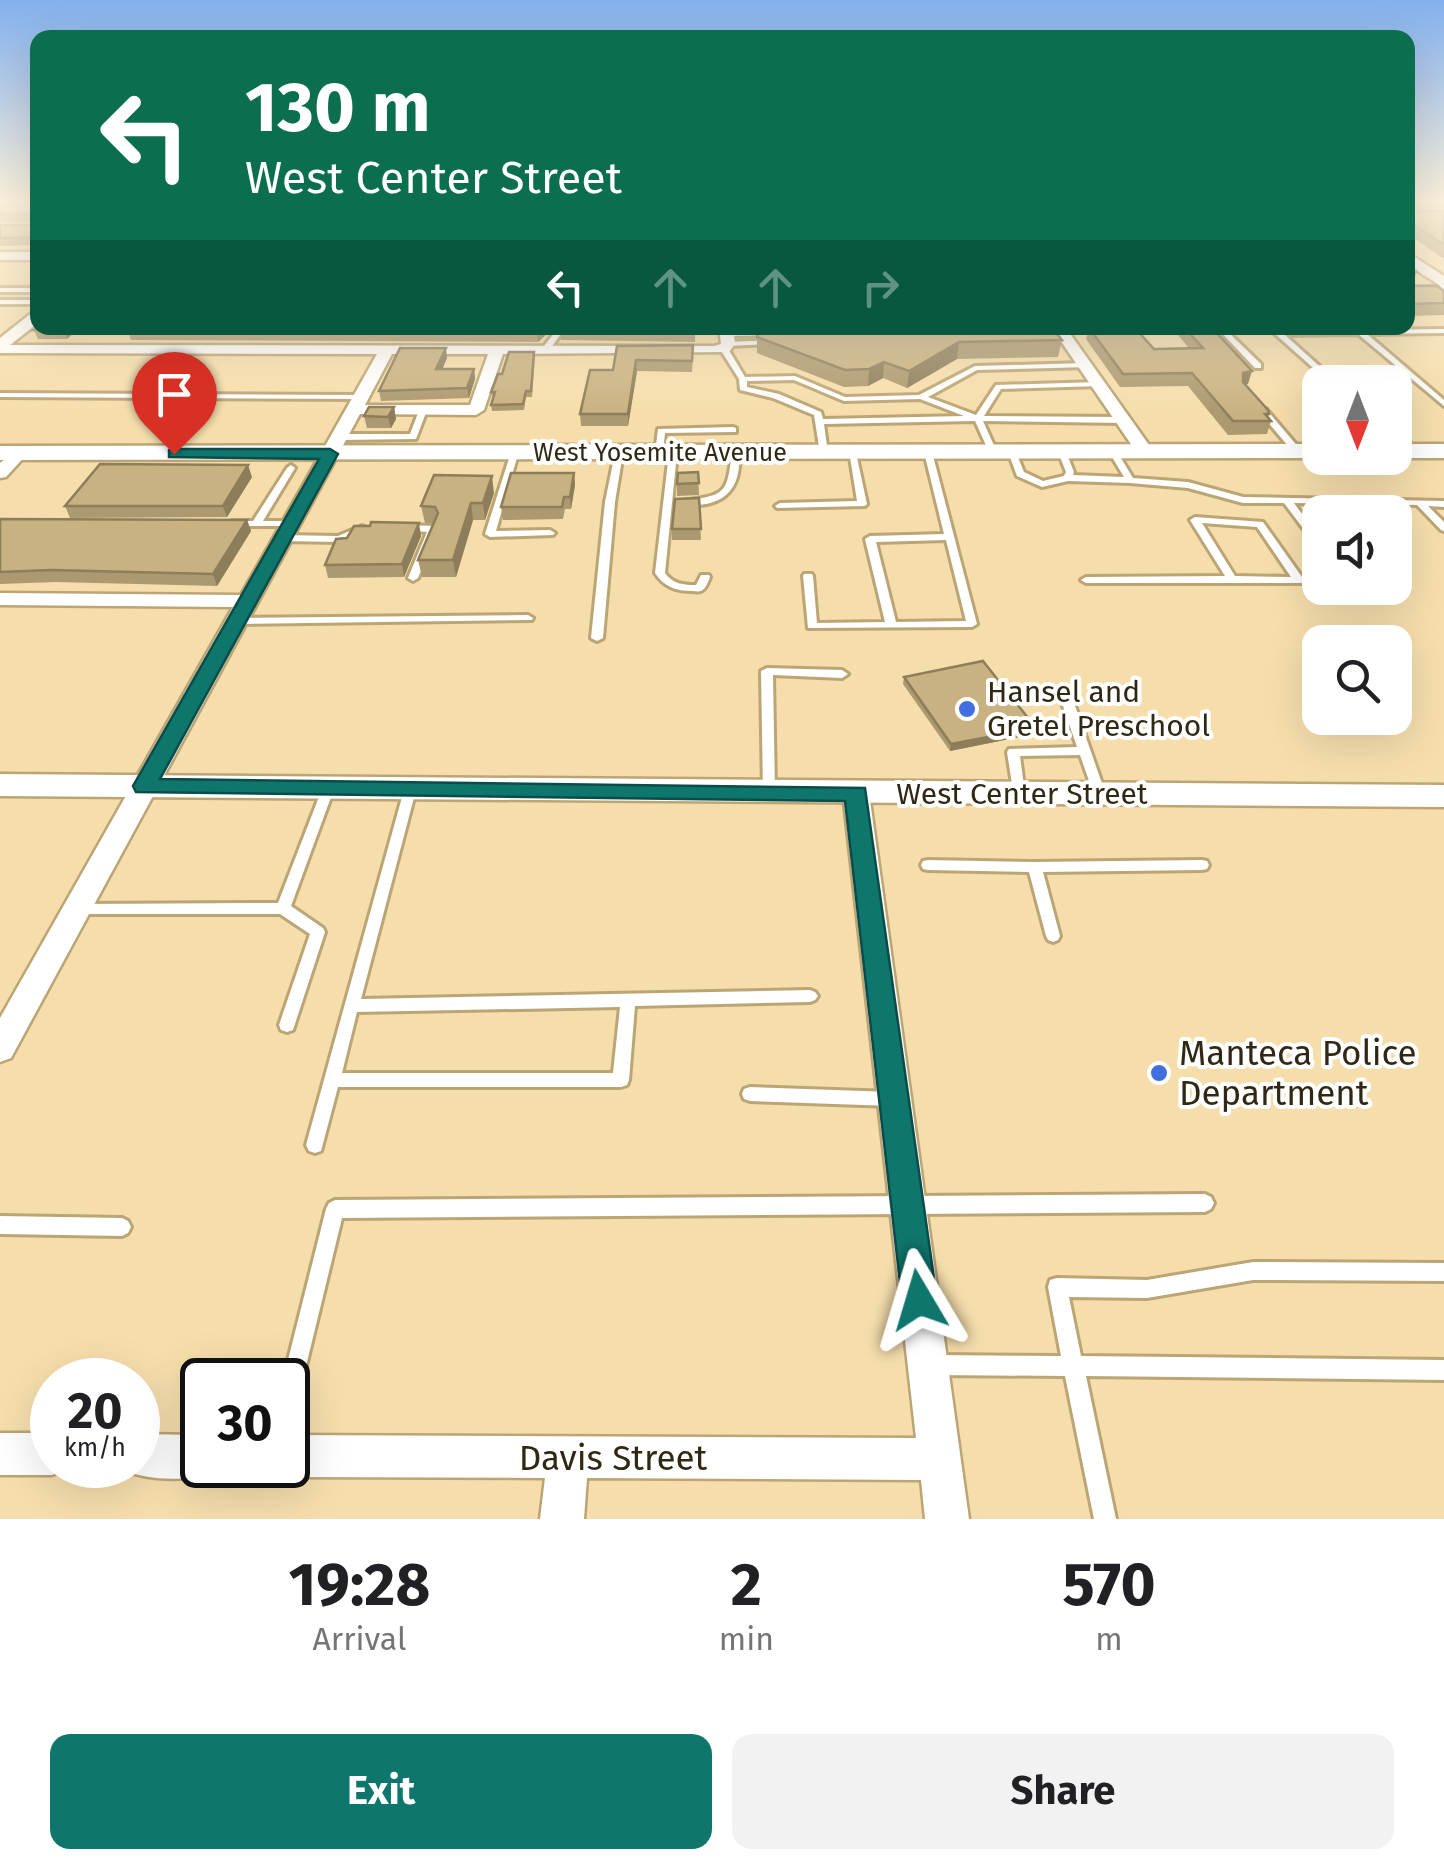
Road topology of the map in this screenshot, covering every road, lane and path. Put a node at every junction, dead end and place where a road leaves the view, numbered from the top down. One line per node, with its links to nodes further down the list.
1 (1441, 281): 2 (street)
2 (1415, 289)
3 (0, 290): 4 (lane)
4 (30, 290)
5 (0, 302): 6 (lane)
6 (30, 302)
7 (30, 321): 17 (street)
8 (1415, 331): 9 (lane)
9 (1444, 331)
10 (559, 335): 20 (lane)
11 (1061, 335): 21 (street)
12 (1227, 335): 23 (lane)
13 (1280, 335): 22 (lane)
14 (1364, 335): 30 (lane)
15 (786, 337): 16 (lane)
16 (726, 338): 20 (street); 24 (lane)
17 (0, 349): 18 (street)
18 (387, 350): 19 (street); 29 (street)
19 (497, 350): 20 (street); 31 (street)
20 (545, 350)
21 (1084, 365): 25 (street); 27 (lane)
22 (1314, 365)
23 (1258, 366)
24 (742, 378): 27 (lane); 34 (lane)
25 (1098, 384): 32 (lane); 33 (street)
26 (0, 395): 29 (lane)
27 (921, 397): 32 (lane)
28 (1256, 402): 37 (lane)
29 (358, 403): 31 (street); 36 (street)
30 (1444, 404)
31 (424, 410): 36 (lane)
32 (978, 418): 33 (lane); 34 (lane); 44 (lane)
33 (1123, 420): 47 (street)
34 (820, 422): 41 (lane)
35 (734, 441): 41 (main road, West Yosemite Avenue); 50 (main road, West Yosemite Avenue); 58 (lane)
36 (334, 445): 48 (main road, West Yosemite Avenue); 51 (main road, West Yosemite Avenue); 67 (street)
37 (1302, 445)
38 (1412, 448): 40 (main road)
39 (1302, 451): 47 (main road, West Yosemite Avenue)
40 (1444, 451)
41 (824, 452): 42 (main road, West Yosemite Avenue)
42 (852, 452): 43 (main road, West Yosemite Avenue); 60 (lane)
43 (928, 452): 44 (main road, West Yosemite Avenue); 69 (lane)
44 (1003, 452): 45 (main road, West Yosemite Avenue); 54 (lane)
45 (1062, 452): 46 (main road, West Yosemite Avenue); 54 (lane)
46 (1113, 452): 47 (main road, West Yosemite Avenue); 55 (lane)
47 (1145, 452)
48 (9, 453): 53 (street)
49 (620, 453): 50 (main road, West Yosemite Avenue); 51 (main road, West Yosemite Avenue); 80 (lane)
50 (666, 453): 58 (lane)
51 (514, 454): 68 (lane)
52 (291, 468): 63 (lane)
53 (0, 472)
54 (1068, 478): 55 (lane)
55 (1130, 480): 56 (lane)
56 (1287, 500): 57 (lane); 61 (lane)
57 (1420, 502): 59 (lane); 66 (lane)
58 (668, 503): 71 (lane)
59 (1444, 504)
60 (780, 506)
61 (1302, 520)
62 (216, 524): 63 (lane)
63 (256, 524): 67 (lane)
64 (380, 528): 67 (lane)
65 (398, 528): 72 (lane)
66 (1444, 528)
67 (286, 531): 77 (street)
68 (550, 534)
69 (950, 537): 79 (lane); 79 (lane)
70 (808, 576): 79 (lane)
71 (705, 577)
72 (413, 578)
73 (1086, 580): 74 (lane)
74 (1232, 580): 75 (lane); 75 (lane)
75 (1299, 580)
76 (0, 599): 77 (street)
77 (240, 611): 78 (lane); 85 (street)
78 (528, 618)
79 (891, 625)
80 (597, 638)
81 (842, 674): 88 (lane)
82 (1068, 702): 83 (lane)
83 (1084, 750): 90 (lane); 91 (lane)
84 (0, 785): 85 (street, West Center Street)
85 (144, 786): 86 (street, West Center Street); 97 (street)
86 (328, 789): 87 (street, West Center Street); 96 (lane)
87 (410, 790): 88 (street, West Center Street); 101 (lane)
88 (768, 793): 89 (street, West Center Street)
89 (856, 793): 90 (street, West Center Street); 106 (street)
90 (1018, 794): 91 (street, West Center Street)
91 (1100, 794): 92 (street, West Center Street)
92 (1444, 796)
93 (928, 864): 95 (lane)
94 (1202, 864): 95 (lane)
95 (1035, 866): 98 (lane)
96 (283, 908): 97 (lane); 102 (lane)
97 (77, 909): 103 (street)
98 (1053, 936)
99 (810, 996): 100 (lane)
100 (628, 1000): 101 (lane); 104 (lane)
101 (351, 1006): 104 (lane)
102 (287, 1026)
103 (0, 1048)
104 (332, 1080): 107 (lane)
105 (750, 1094): 106 (lane)
106 (894, 1099): 109 (street)
107 (314, 1145)
108 (1205, 1202): 109 (lane)
109 (907, 1203): 113 (lane); 114 (street)
110 (0, 1225): 111 (lane)
111 (122, 1226)
112 (1444, 1272): 115 (lane)
113 (298, 1358)
114 (927, 1365): 115 (lane); 121 (street)
115 (1071, 1368): 116 (lane); 124 (lane)
116 (1444, 1370)
117 (0, 1454): 118 (street)
118 (30, 1454)
119 (310, 1456): 120 (street, Davis Street)
120 (568, 1458): 121 (street, Davis Street); 122 (street)
121 (939, 1459): 123 (street)
122 (562, 1519)
123 (947, 1519)
124 (1104, 1519)

